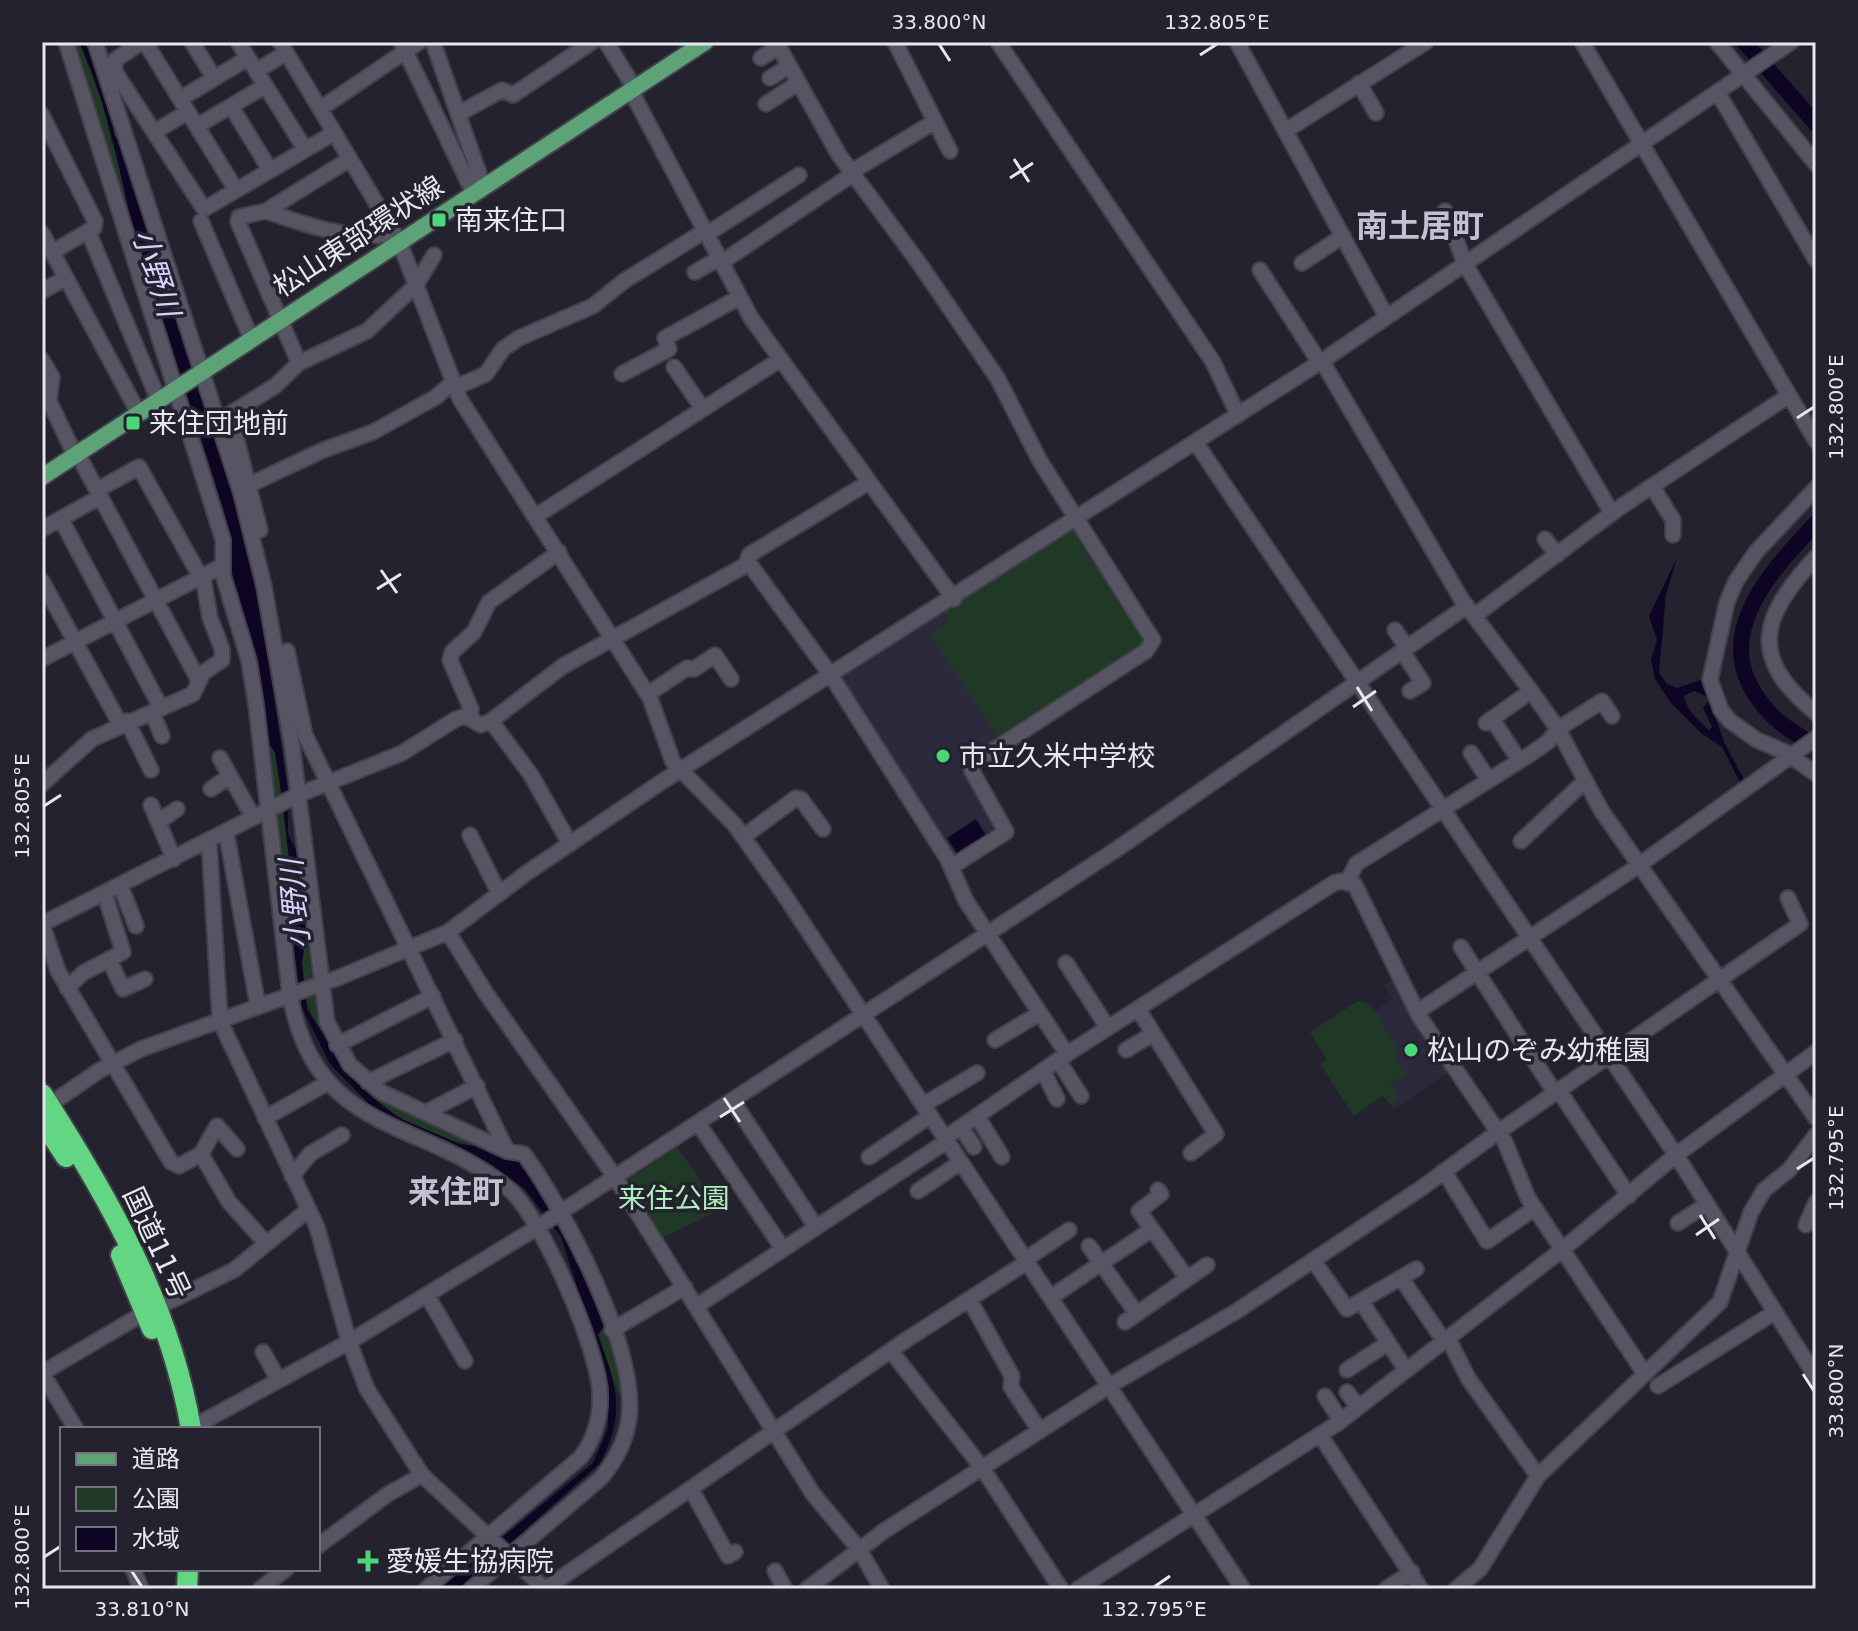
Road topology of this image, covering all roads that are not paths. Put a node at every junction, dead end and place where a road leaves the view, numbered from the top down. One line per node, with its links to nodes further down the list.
1 (66, 42): 86 (street)
2 (95, 42): 83 (street)
3 (143, 42): 34 (street); 43 (street)
4 (192, 42): 26 (street)
5 (238, 42): 21 (street)
6 (419, 42): 19 (street)
7 (433, 42): 38 (street)
8 (592, 42): 38 (street)
9 (606, 42): 31 (street)
10 (705, 42): 31 (main road, 松山東部環状線)
11 (895, 42): 40 (street)
12 (998, 42): 91 (street)
13 (1237, 42): 42 (street)
14 (1426, 42): 29 (street)
15 (1582, 42): 45 (street)
16 (1717, 42): 25 (street)
17 (777, 44): 22 (street); 23 (street)
18 (1785, 46): 25 (street)
19 (403, 47): 36 (street); 53 (street)
20 (283, 48): 24 (street); 36 (street)
21 (248, 58): 24 (street); 26 (street)
22 (761, 58)
23 (789, 66): 27 (street); 28 (street)
24 (256, 71): 30 (street)
25 (1746, 74): 32 (street); 49 (street)
26 (214, 78): 34 (street)
27 (770, 78)
28 (798, 83): 33 (street); 51 (street)
29 (1359, 83): 37 (street); 42 (street)
30 (265, 86): 35 (street); 46 (street)
31 (632, 88): 53 (main road, 松山東部環状線); 60 (street)
32 (1718, 93): 45 (street); 66 (street)
33 (766, 104)
34 (184, 106): 41 (street); 43 (street)
35 (231, 106): 41 (street); 50 (street)
36 (320, 109): 44 (street)
37 (1376, 113)
38 (458, 114): 53 (street)
39 (42, 115): 58 (street)
40 (934, 122): 47 (street); 51 (street)
41 (197, 126): 54 (street)
42 (1285, 131): 61 (street)
43 (154, 132): 54 (street)
44 (334, 133): 46 (street); 48 (street)
45 (1643, 145): 68 (street); 87 (street)
46 (305, 149): 50 (street)
47 (950, 151)
48 (350, 159): 55 (street); 62 (street)
49 (1816, 164)
50 (270, 170): 54 (street)
51 (852, 173): 65 (street); 105 (street)
52 (799, 175): 60 (street)
53 (478, 189): 62 (main road, 松山東部環状線)
54 (236, 190)
55 (266, 211): 62 (street); 76 (street)
56 (1445, 211): 68 (street)
57 (201, 221): 77 (street)
58 (88, 231): 63 (street); 88 (street)
59 (42, 233): 63 (street)
60 (706, 233): 65 (street); 85 (street)
61 (1343, 236): 67 (street); 75 (street)
62 (397, 238): 72 (street); 76 (main road, 松山東部環状線)
63 (52, 252): 71 (street)
64 (434, 255): 72 (street)
65 (721, 260): 70 (street); 74 (street)
66 (1816, 260)
67 (1302, 263)
68 (1465, 264): 75 (street); 102 (street)
69 (1260, 270): 80 (street)
70 (695, 272)
71 (66, 278): 73 (street); 90 (street)
72 (416, 285): 81 (street); 85 (street)
73 (42, 291)
74 (740, 297): 78 (street); 84 (street)
75 (1386, 316): 80 (street)
76 (279, 319): 77 (main road, 松山東部環状線); 81 (street)
77 (251, 338): 83 (main road, 松山東部環状線)
78 (781, 359): 89 (street); 97 (street)
79 (42, 360): 92 (street)
80 (1321, 362): 91 (street); 118 (street)
81 (299, 363): 98 (street)
82 (674, 367): 89 (street)
83 (200, 371): 86 (main road, 松山東部環状線); 154 (street)
84 (622, 374)
85 (453, 385): 98 (street); 103 (street)
86 (178, 386): 88 (main road, 松山東部環状線); 113 (street)
87 (1788, 396): 93 (street); 99 (street)
88 (158, 399): 90 (main road, 松山東部環状線)
89 (703, 409): 103 (street)
90 (138, 412): 95 (main road, 松山東部環状線)
91 (1238, 415): 94 (street)
92 (49, 424): 95 (street)
93 (1816, 441)
94 (1196, 443): 105 (street); 128 (street)
95 (76, 454): 96 (main road, 松山東部環状線); 101 (street)
96 (42, 477)
97 (869, 482): 112 (street); 116 (street)
98 (249, 485): 150 (street)
99 (1652, 486): 102 (street); 107 (street)
100 (1816, 488): 142 (street)
101 (99, 494): 104 (street); 114 (street); 117 (street)
102 (1612, 513): 110 (street)
103 (536, 516): 109 (street)
104 (61, 519): 106 (street); 119 (street)
105 (1076, 521): 116 (street); 170 (street)
106 (42, 529)
107 (1673, 535)
108 (1545, 539): 110 (street)
109 (559, 552): 121 (street); 135 (street)
110 (1557, 555): 118 (street)
111 (1816, 557): 133 (street)
112 (746, 565): 121 (street); 125 (street)
113 (222, 566): 114 (street); 157 (street)
114 (201, 576): 117 (street); 126 (street)
115 (42, 581): 122 (street)
116 (954, 599): 125 (street)
117 (155, 600): 119 (street); 126 (street)
118 (1470, 611): 123 (street); 130 (street)
119 (115, 621): 122 (street); 132 (street)
120 (1395, 630): 123 (street)
121 (614, 639): 131 (street); 136 (street)
122 (74, 642): 124 (street); 137 (street)
123 (1404, 650): 128 (street); 129 (street)
124 (42, 659)
125 (830, 674): 146 (street); 170 (street)
126 (198, 679): 132 (street)
127 (731, 679): 131 (street)
128 (1358, 681): 158 (street); 179 (street)
129 (1410, 691)
130 (1531, 691): 138 (street); 144 (street)
131 (648, 694): 146 (street)
132 (156, 710): 137 (street); 139 (street)
133 (1816, 713)
134 (1612, 716): 138 (street)
135 (470, 719): 136 (street); 150 (street)
136 (491, 721): 167 (street)
137 (124, 722): 145 (street); 152 (street)
138 (1558, 729): 144 (street); 151 (street)
139 (162, 736)
140 (1816, 738): 142 (street)
141 (1471, 753): 149 (street)
142 (1794, 755): 147 (street); 169 (street)
143 (220, 758): 148 (street)
144 (1519, 760): 149 (street)
145 (152, 770)
146 (680, 771): 164 (street); 167 (street)
147 (1816, 774)
148 (230, 776): 153 (street); 159 (street)
149 (1488, 779): 158 (street)
150 (328, 781): 154 (street); 182 (street)
151 (1585, 781): 166 (street); 169 (street)
152 (42, 784)
153 (211, 789)
154 (296, 796): 157 (street); 188 (street)
155 (151, 805): 160 (street)
156 (177, 809): 160 (street)
157 (270, 809): 159 (street); 190 (street)
158 (1444, 809): 171 (street); 180 (street)
159 (253, 817): 162 (street)
160 (158, 822): 168 (street)
161 (823, 829): 164 (street)
162 (226, 831): 165 (street); 192 (street)
163 (470, 835): 173 (street)
164 (743, 837): 196 (street)
165 (209, 840): 168 (street); 197 (street)
166 (1521, 841)
167 (570, 844): 173 (street)
168 (174, 859): 172 (street)
169 (1640, 864): 180 (street); 186 (street)
170 (951, 867): 179 (street)
171 (1348, 881): 193 (street); 194 (street)
172 (121, 887): 174 (street); 177 (street)
173 (499, 893): 178 (street)
174 (105, 895): 176 (street); 183 (street)
175 (1788, 898): 186 (street)
176 (42, 924): 189 (street)
177 (136, 926)
178 (448, 932): 182 (street); 242 (street)
179 (987, 933): 195 (street); 196 (street)
180 (1530, 937): 185 (street); 204 (street)
181 (1461, 947): 185 (street)
182 (411, 950): 188 (street); 191 (street)
183 (109, 959): 187 (street); 189 (street)
184 (1066, 963): 198 (street)
185 (1477, 972): 194 (street); 214 (street)
186 (1720, 979): 204 (street); 209 (street)
187 (141, 984)
188 (319, 984): 190 (street); 202 (street)
189 (67, 988): 206 (street)
190 (292, 995): 192 (street); 211 (street)
191 (433, 996): 200 (street); 202 (street)
192 (258, 1007): 197 (street)
193 (1138, 1009): 198 (street); 199 (street)
194 (1417, 1012): 227 (street)
195 (1040, 1013): 201 (street); 205 (street)
196 (862, 1014): 218 (street); 220 (street)
197 (220, 1021): 206 (street); 223 (street)
198 (1106, 1029): 199 (street); 205 (street)
199 (1153, 1034): 234 (street)
200 (455, 1040): 212 (street); 213 (street)
201 (995, 1040)
202 (337, 1045): 212 (street)
203 (1816, 1052): 209 (street)
204 (1610, 1056): 214 (street); 236 (street)
205 (1063, 1057): 207 (street); 216 (street)
206 (113, 1063): 219 (street); 235 (street)
207 (1043, 1071): 215 (street); 217 (street)
208 (977, 1073): 220 (street)
209 (1786, 1074): 224 (street); 236 (street)
210 (1001, 1081): 215 (street)
211 (329, 1082): 223 (street); 253 (street)
212 (368, 1082): 221 (street)
213 (477, 1086): 221 (street); 233 (street)
214 (1557, 1092): 227 (street); 245 (street)
215 (1009, 1094): 222 (street)
216 (1081, 1096)
217 (1057, 1099)
218 (732, 1100): 225 (street); 254 (street)
219 (44, 1108): 275 (highway, 国道11号)
220 (927, 1110): 230 (street); 237 (street)
221 (425, 1113): 233 (street)
222 (977, 1116): 226 (street); 238 (street)
223 (265, 1118): 241 (street)
224 (1816, 1118)
225 (698, 1123): 242 (street); 259 (street)
226 (961, 1127): 230 (street); 231 (street)
227 (1498, 1132): 240 (street); 248 (street)
228 (342, 1135): 241 (street)
229 (1816, 1135): 261 (street)
230 (946, 1140): 239 (street); 254 (street)
231 (974, 1147)
232 (237, 1149): 235 (street)
233 (507, 1151): 250 (street)
234 (1191, 1153)
235 (201, 1154): 257 (street)
236 (1676, 1155): 245 (street); 246 (street)
237 (869, 1157)
238 (1002, 1157)
239 (961, 1162): 244 (street); 262 (street)
240 (1444, 1171): 248 (street); 263 (street)
241 (292, 1176): 249 (street)
242 (615, 1177): 250 (street); 269 (street)
243 (1158, 1190): 256 (street)
244 (918, 1191)
245 (1629, 1196): 260 (street)
246 (1707, 1204): 251 (street); 261 (street)
247 (1815, 1206): 252 (street)
248 (1535, 1208): 260 (street)
249 (308, 1210): 257 (street); 279 (street)
250 (562, 1211): 253 (street); 277 (street)
251 (1678, 1223)
252 (1806, 1225)
253 (540, 1226): 270 (street); 307 (street)
254 (816, 1227): 259 (street)
255 (1069, 1230): 262 (street)
256 (1151, 1230): 264 (street); 267 (street)
257 (265, 1242): 275 (street)
258 (1089, 1246): 264 (street)
259 (783, 1249): 274 (street)
260 (1563, 1249): 278 (street); 287 (street)
261 (1738, 1251): 276 (street); 287 (street)
262 (1026, 1260): 271 (street); 272 (street)
263 (1313, 1260): 273 (street); 290 (street)
264 (1101, 1263): 267 (street); 271 (street)
265 (1207, 1265): 267 (street)
266 (1416, 1269): 268 (street)
267 (1187, 1278)
268 (1401, 1278): 273 (street); 278 (street)
269 (685, 1287): 274 (street); 277 (street)
270 (427, 1295): 279 (street); 283 (street)
271 (1051, 1297): 290 (street)
272 (969, 1299): 281 (street); 299 (street)
273 (1361, 1301): 280 (street)
274 (697, 1306): 300 (street)
275 (152, 1310): 286 (street); 296 (highway, 国道11号); 298 (highway, 国道11号)
276 (1775, 1312): 288 (street); 291 (street)
277 (612, 1330): 311 (street)
278 (1446, 1340): 285 (street); 304 (street)
279 (349, 1342): 289 (street); 303 (street)
280 (1388, 1343): 284 (street); 285 (street)
281 (891, 1351): 300 (street); 302 (street)
282 (263, 1352): 289 (street)
283 (465, 1361)
284 (1347, 1370)
285 (1406, 1370): 294 (street)
286 (42, 1373): 297 (street)
287 (1645, 1374): 304 (street)
288 (1816, 1377)
289 (278, 1379): 296 (street)
290 (1109, 1386): 299 (street); 306 (street)
291 (1658, 1386)
292 (1347, 1392): 294 (street)
293 (1325, 1396): 295 (street)
294 (1358, 1407): 295 (street)
295 (1341, 1421): 301 (street)
296 (198, 1425)
297 (75, 1427)
298 (178, 1427)
299 (1040, 1431): 302 (street)
300 (774, 1432): 305 (street); 309 (street)
301 (1320, 1435): 306 (street); 314 (street)
302 (983, 1469): 309 (street); 322 (street)
303 (422, 1475): 307 (street); 308 (street)
304 (1538, 1476): 327 (street)
305 (691, 1489): 310 (street); 318 (street)
306 (1193, 1515): 323 (street); 324 (street)
307 (490, 1536): 311 (street); 316 (street)
308 (320, 1545)
309 (859, 1549): 320 (street); 321 (street)
310 (735, 1552)
311 (507, 1553): 317 (street); 318 (street)
312 (283, 1571): 315 (street)
313 (775, 1571): 319 (street)
314 (1412, 1572): 325 (street); 326 (street)
315 (260, 1589)
316 (426, 1589)
317 (471, 1589)
318 (545, 1589)
319 (785, 1589)
320 (807, 1589)
321 (882, 1589)
322 (1061, 1589)
323 (1078, 1589)
324 (1243, 1589)
325 (1386, 1589)
326 (1421, 1589)
327 (1456, 1589)

